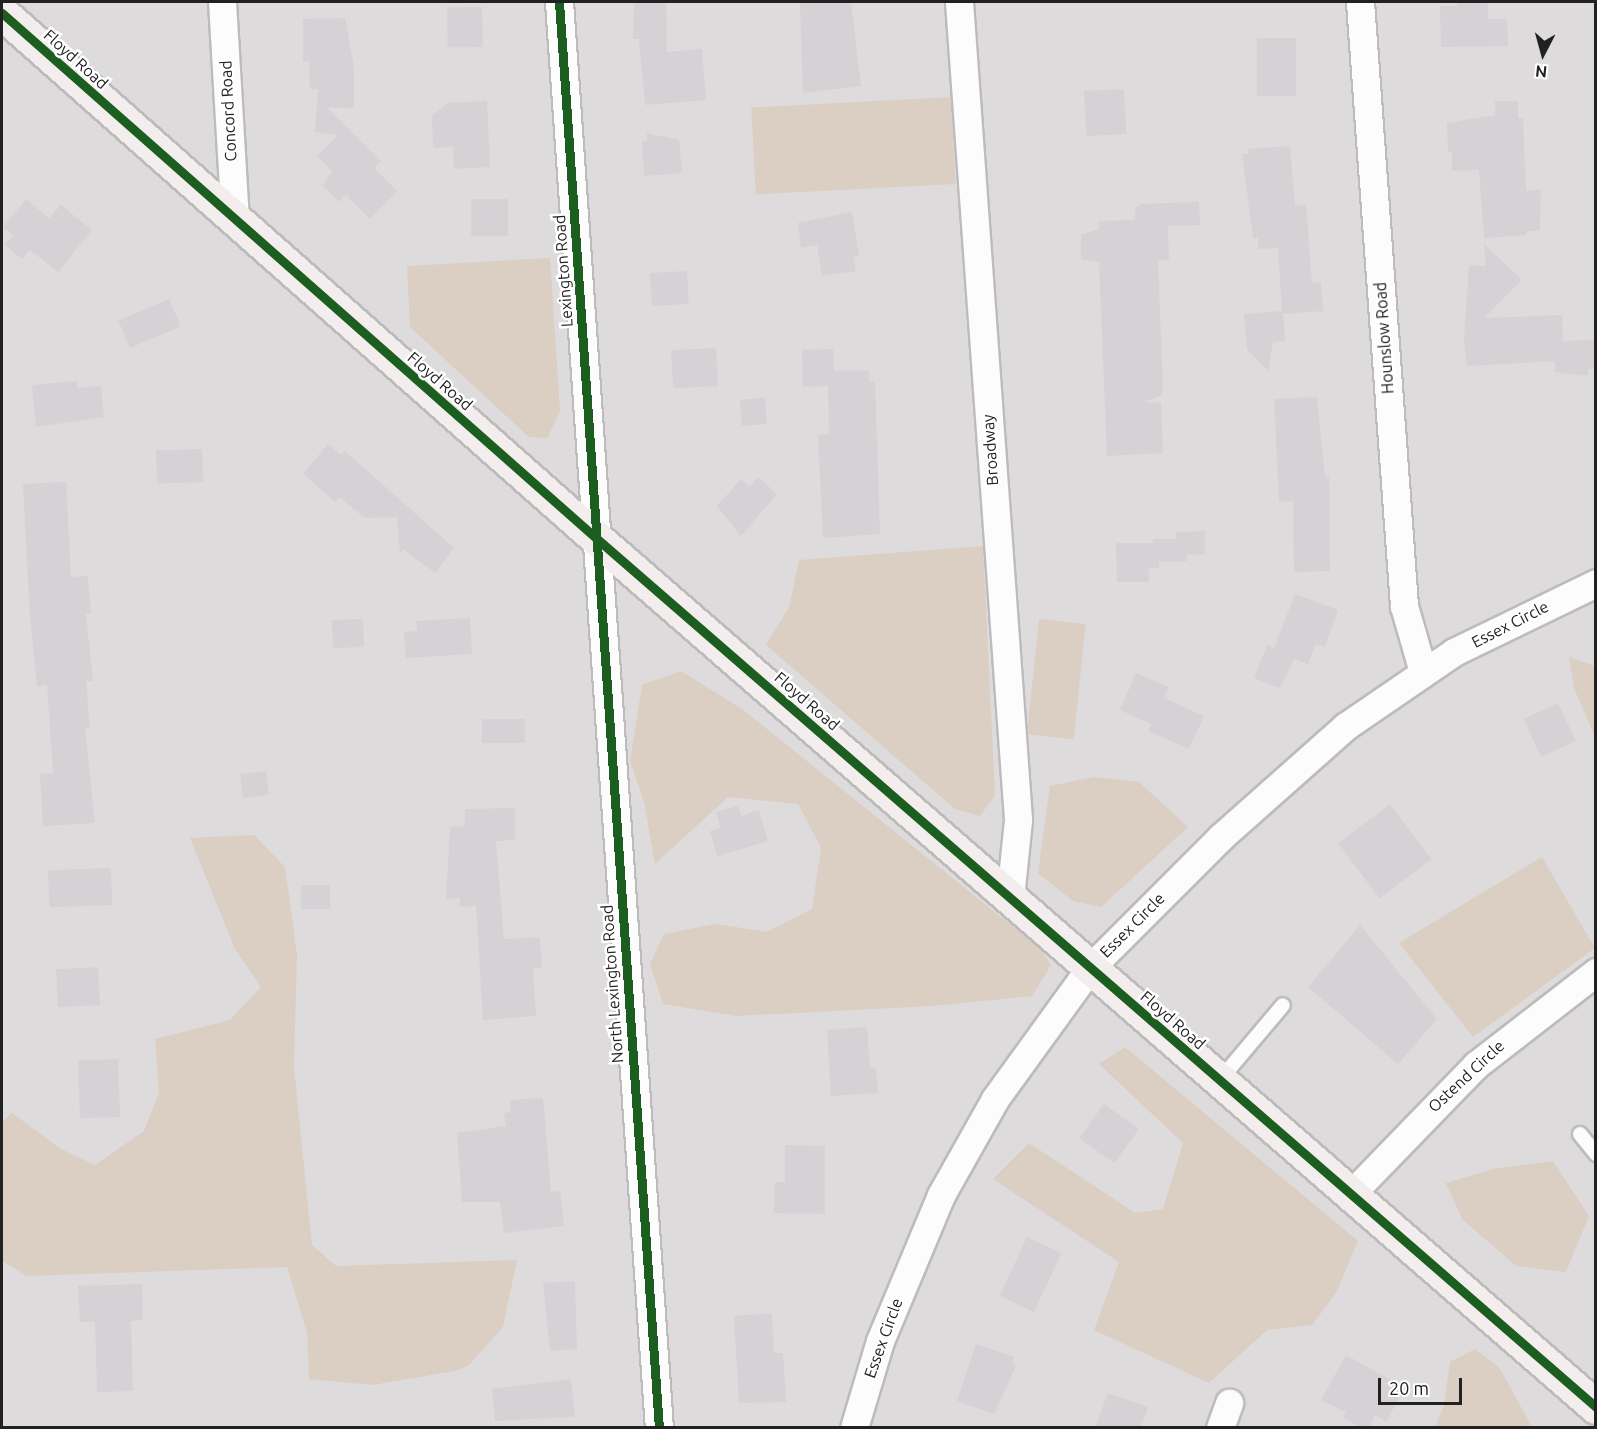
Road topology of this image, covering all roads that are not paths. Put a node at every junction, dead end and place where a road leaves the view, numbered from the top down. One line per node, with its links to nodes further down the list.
1 (222, 2): 6 (street, Concord Road)
2 (559, 2): 7 (street, Lexington Road)
3 (960, 2): 10 (street, Broadway)
4 (1360, 2): 9 (street, Hounslow Road)
5 (2, 13): 6 (street, Floyd Road)
6 (235, 221): 7 (street, Floyd Road)
7 (596, 538): 10 (street, Floyd Road); 21 (street, North Lexington Road)
8 (1596, 583): 9 (street, Essex Circle)
9 (1423, 672): 11 (street, Essex Circle)
10 (1010, 897): 11 (street, Floyd Road)
11 (1090, 968): 14 (street, Floyd Road); 22 (street, Essex Circle)
12 (1596, 972): 17 (street, Ostend Circle)
13 (1283, 1005): 14 (lane)
14 (1220, 1081): 17 (street, Floyd Road)
15 (1580, 1134): 16 (lane)
16 (1596, 1154)
17 (1350, 1195): 18 (street, Floyd Road)
18 (1529, 1349): 19 (street); 20 (street, Floyd Road)
19 (1596, 1376)
20 (1596, 1407)
21 (659, 1428)
22 (854, 1428)

